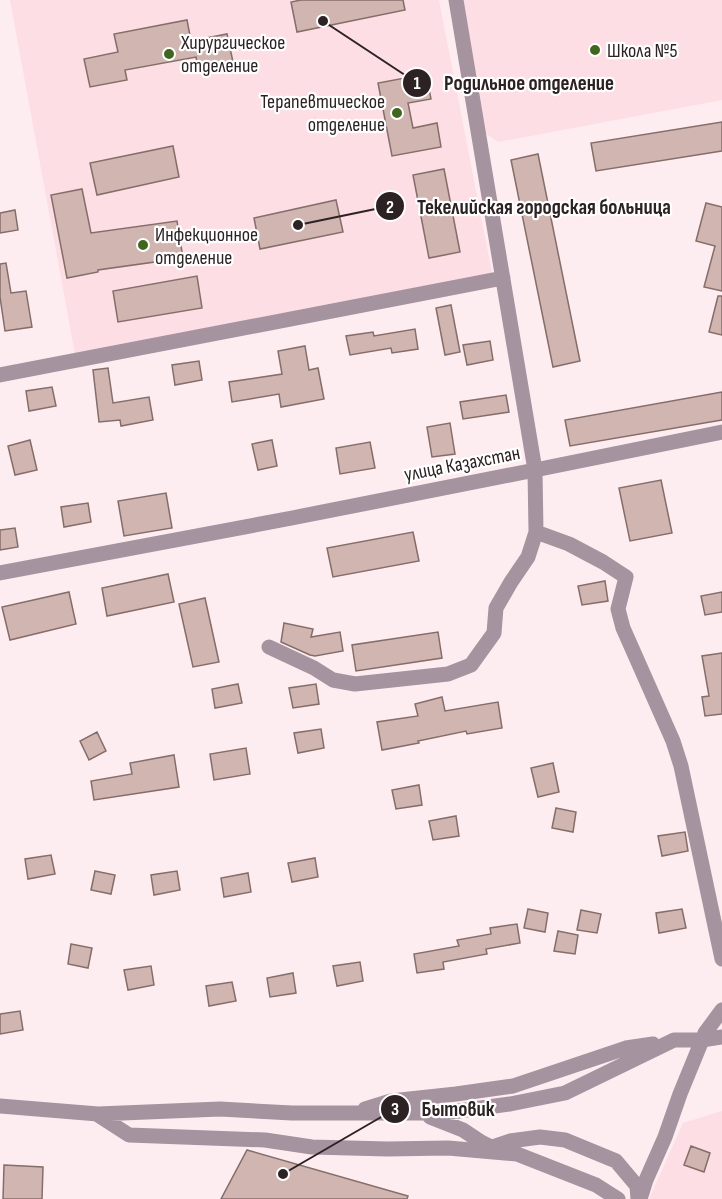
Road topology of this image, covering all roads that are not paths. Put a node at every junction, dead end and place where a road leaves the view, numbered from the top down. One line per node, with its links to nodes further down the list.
1 (456, 0): 2 (street, улица Казахстан)
2 (503, 278): 3 (street); 5 (street, улица Казахстан)
3 (0, 375)
4 (722, 432): 5 (street)
5 (535, 470): 6 (street); 7 (street, улица Казахстан)
6 (536, 532): 8 (street); 9 (street)
7 (0, 573)
8 (269, 647)
9 (722, 959)
10 (722, 1010): 13 (street)
11 (722, 1037): 13 (street)
12 (674, 1040): 13 (street); 15 (street); 16 (street)
13 (702, 1040): 20 (street)
14 (0, 1106): 17 (street)
15 (352, 1113): 16 (street); 17 (street)
16 (421, 1113): 18 (street)
17 (98, 1114): 18 (street)
18 (497, 1150): 19 (street); 20 (street)
19 (618, 1199)
20 (639, 1199)

